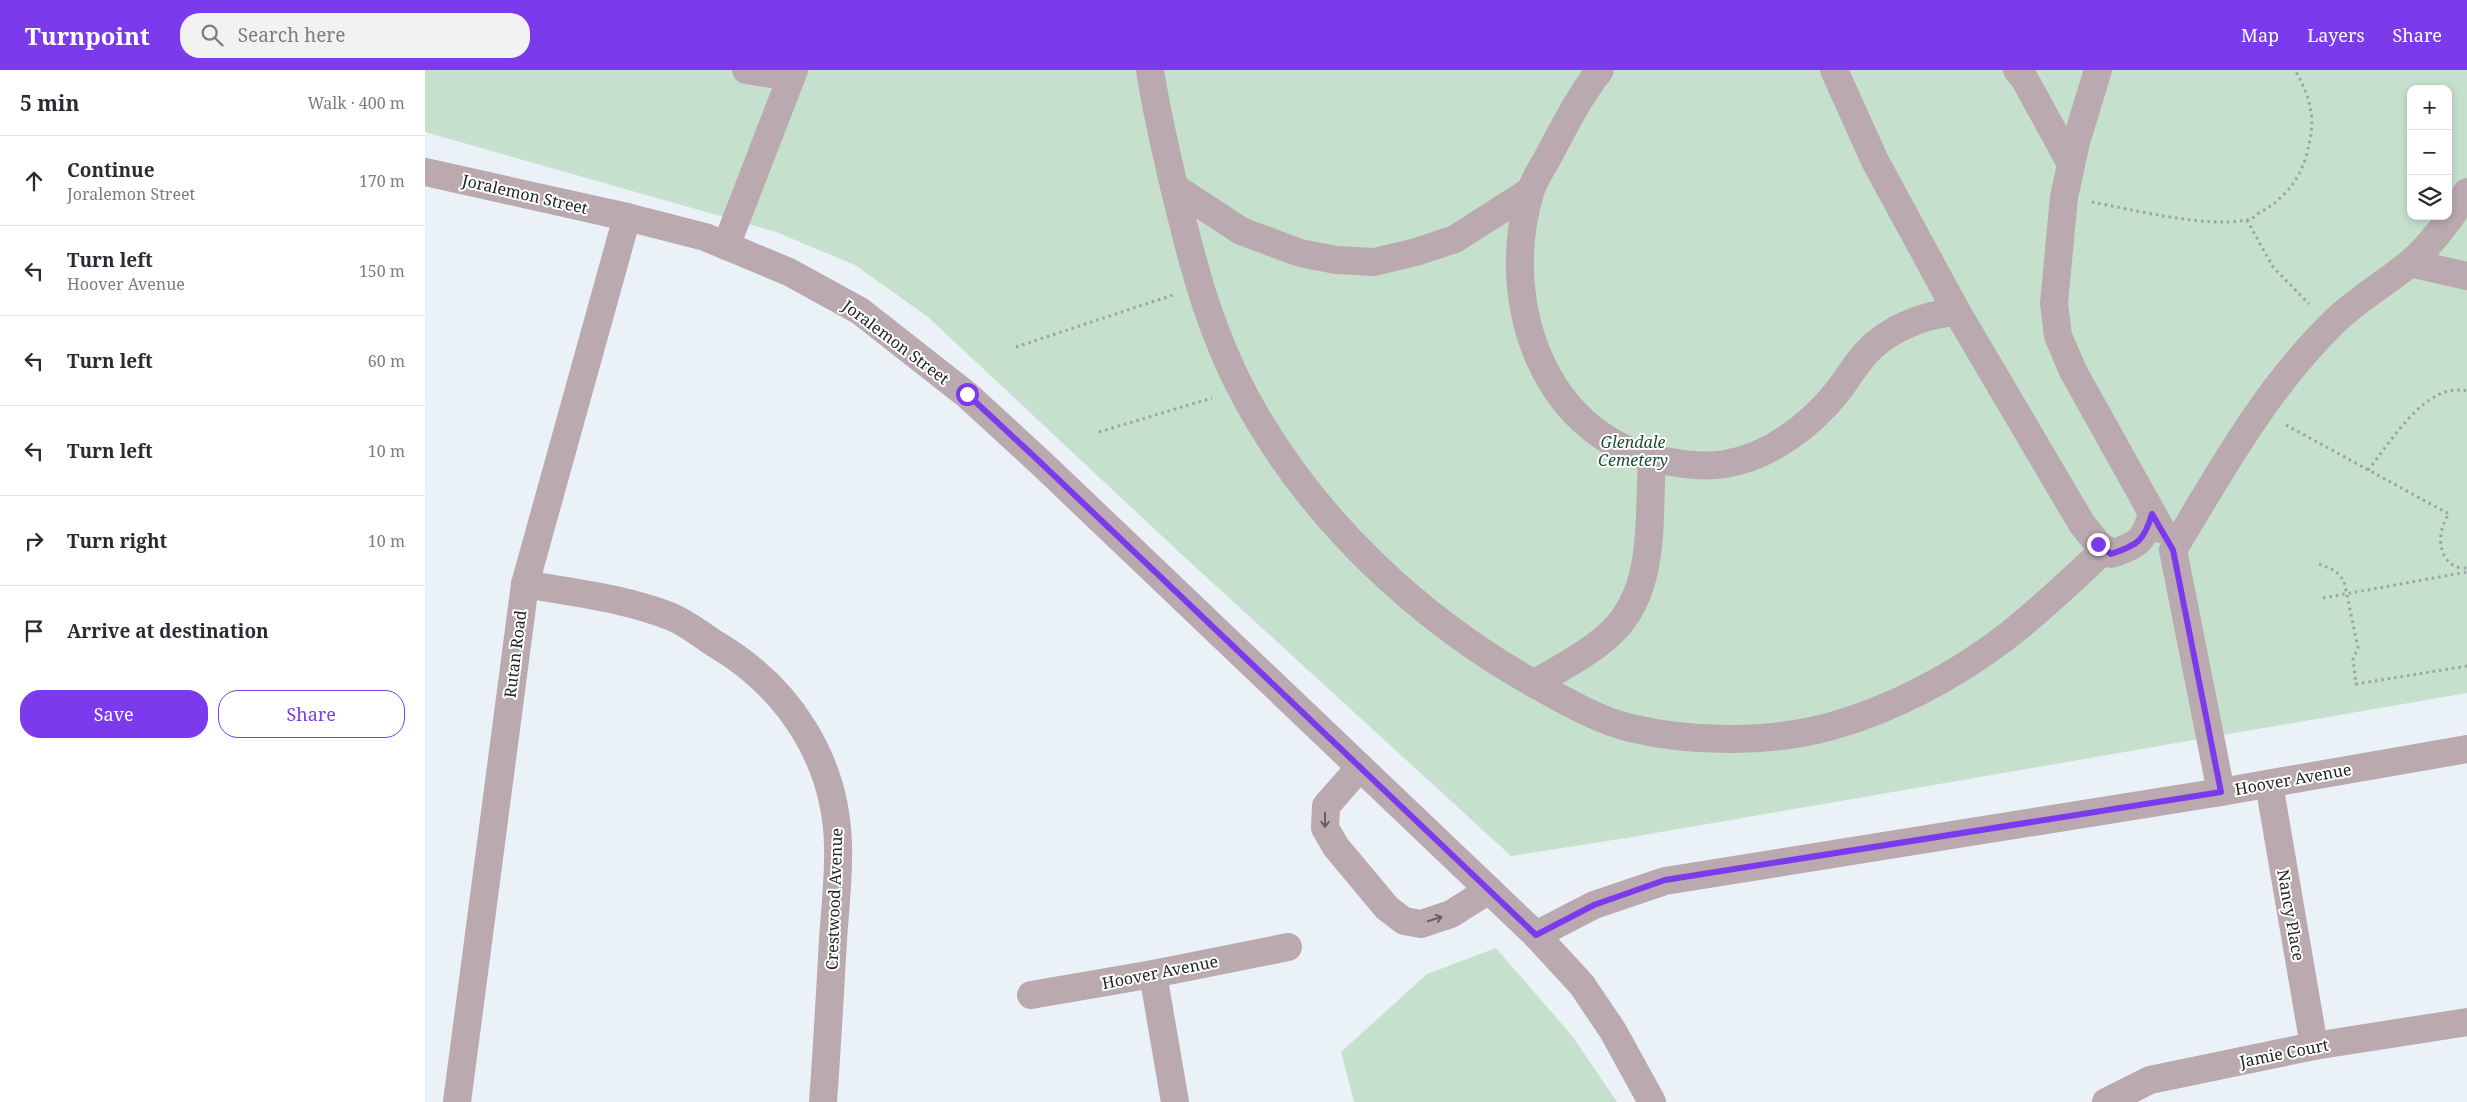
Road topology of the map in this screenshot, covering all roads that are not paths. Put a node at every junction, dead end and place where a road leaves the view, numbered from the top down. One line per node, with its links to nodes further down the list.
1 (746, 70): 8 (street)
2 (1150, 70): 12 (street)
3 (1575, 70): 9 (street)
4 (1600, 70): 9 (street)
5 (1835, 70): 19 (street)
6 (2017, 70): 10 (street)
7 (2098, 70): 10 (street)
8 (793, 74): 16 (street)
9 (1577, 102): 13 (street)
10 (2071, 164): 21 (street)
11 (425, 172): 15 (street, Joralemon Street)
12 (1174, 187): 13 (street); 25 (street)
13 (1530, 192): 20 (street)
14 (2467, 192): 17 (street)
15 (627, 217): 16 (street, Joralemon Street); 24 (street, Rutan Road)
16 (726, 246): 27 (street, Joralemon Street)
17 (2409, 263): 18 (street); 23 (street)
18 (2467, 276)
19 (1957, 312): 20 (street); 22 (street)
20 (1652, 460): 25 (street)
21 (2152, 514): 22 (street); 23 (street)
22 (2105, 549): 25 (street)
23 (2173, 550): 29 (street)
24 (525, 584): 37 (street, Rutan Road); 38 (street, Crestwood Avenue)
25 (1534, 684)
26 (2467, 749): 28 (street, Hoover Avenue)
27 (1360, 767): 30 (street, Joralemon Street); 30 (street, one-way to 30)
28 (2269, 784): 29 (street, Hoover Avenue); 36 (street, Nancy Place)
29 (2221, 792): 31 (street, Hoover Avenue)
30 (1489, 890): 31 (street, Joralemon Street)
31 (1536, 935): 40 (street, Joralemon Street)
32 (1289, 947): 33 (street, Hoover Avenue)
33 (1153, 974): 34 (street, Hoover Avenue); 39 (street)
34 (1031, 995)
35 (2467, 1022): 36 (street, Jamie Court)
36 (2314, 1046): 41 (street, Jamie Court)
37 (457, 1102)
38 (823, 1102)
39 (1175, 1102)
40 (1652, 1102)
41 (2107, 1102)

